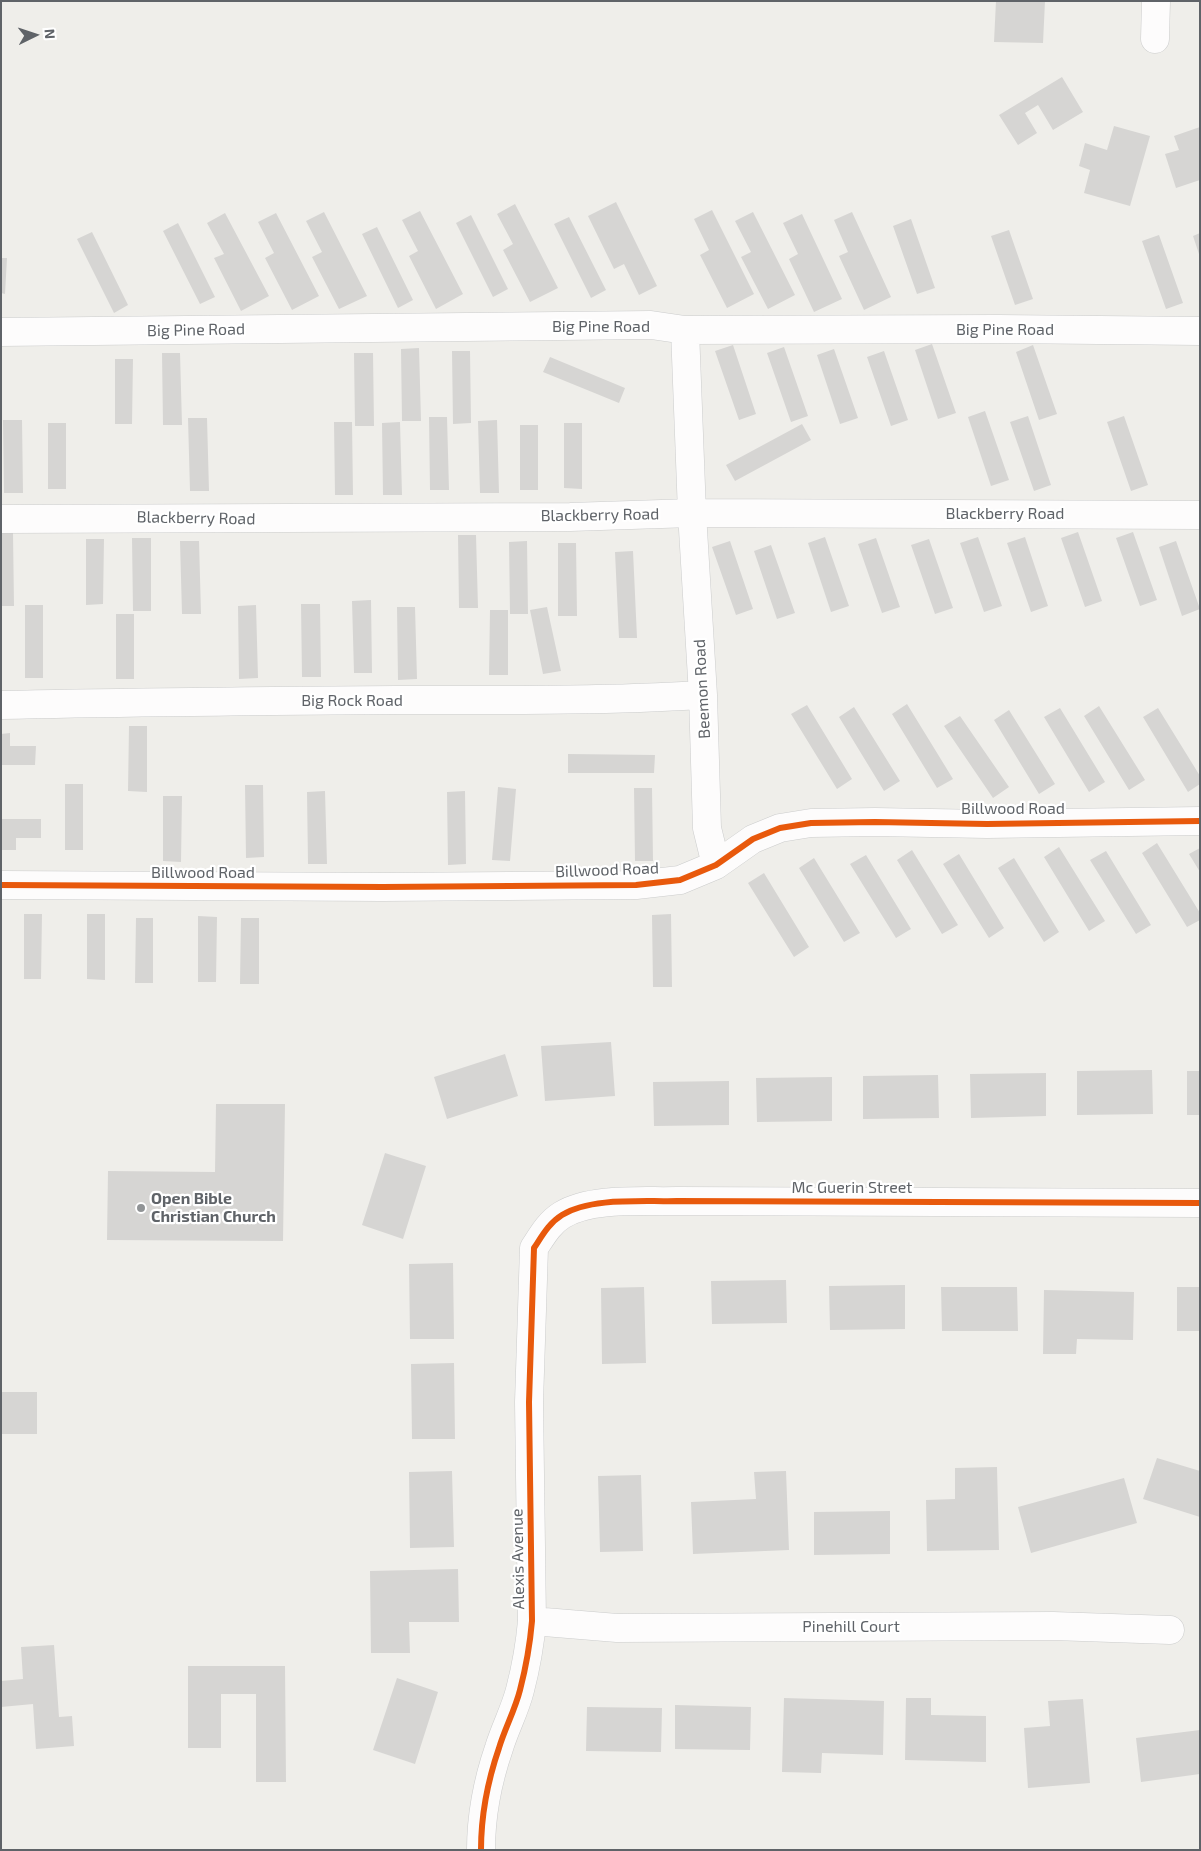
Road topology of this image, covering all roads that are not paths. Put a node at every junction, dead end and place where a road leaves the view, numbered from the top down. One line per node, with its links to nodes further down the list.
1 (1156, 1): 2 (street)
2 (1155, 39)
3 (685, 330): 4 (street, Big Pine Road); 5 (street, Big Pine Road); 6 (street, Beemon Road)
4 (1200, 331)
5 (1, 332)
6 (692, 512): 7 (street, Blackberry Road); 8 (street, Blackberry Road); 9 (street, Beemon Road)
7 (1200, 515)
8 (1, 519)
9 (703, 695): 10 (street, Big Rock Road); 12 (street, Beemon Road)
10 (1, 705)
11 (1200, 821): 12 (street, Billwood Road)
12 (716, 865): 13 (street, Billwood Road)
13 (1, 886)
14 (1200, 1203): 15 (street, Mc Guerin Street)
15 (534, 1261): 16 (street, Alexis Avenue)
16 (532, 1621): 17 (street, Pinehill Court); 18 (street, Alexis Avenue)
17 (1170, 1630)
18 (481, 1850)

